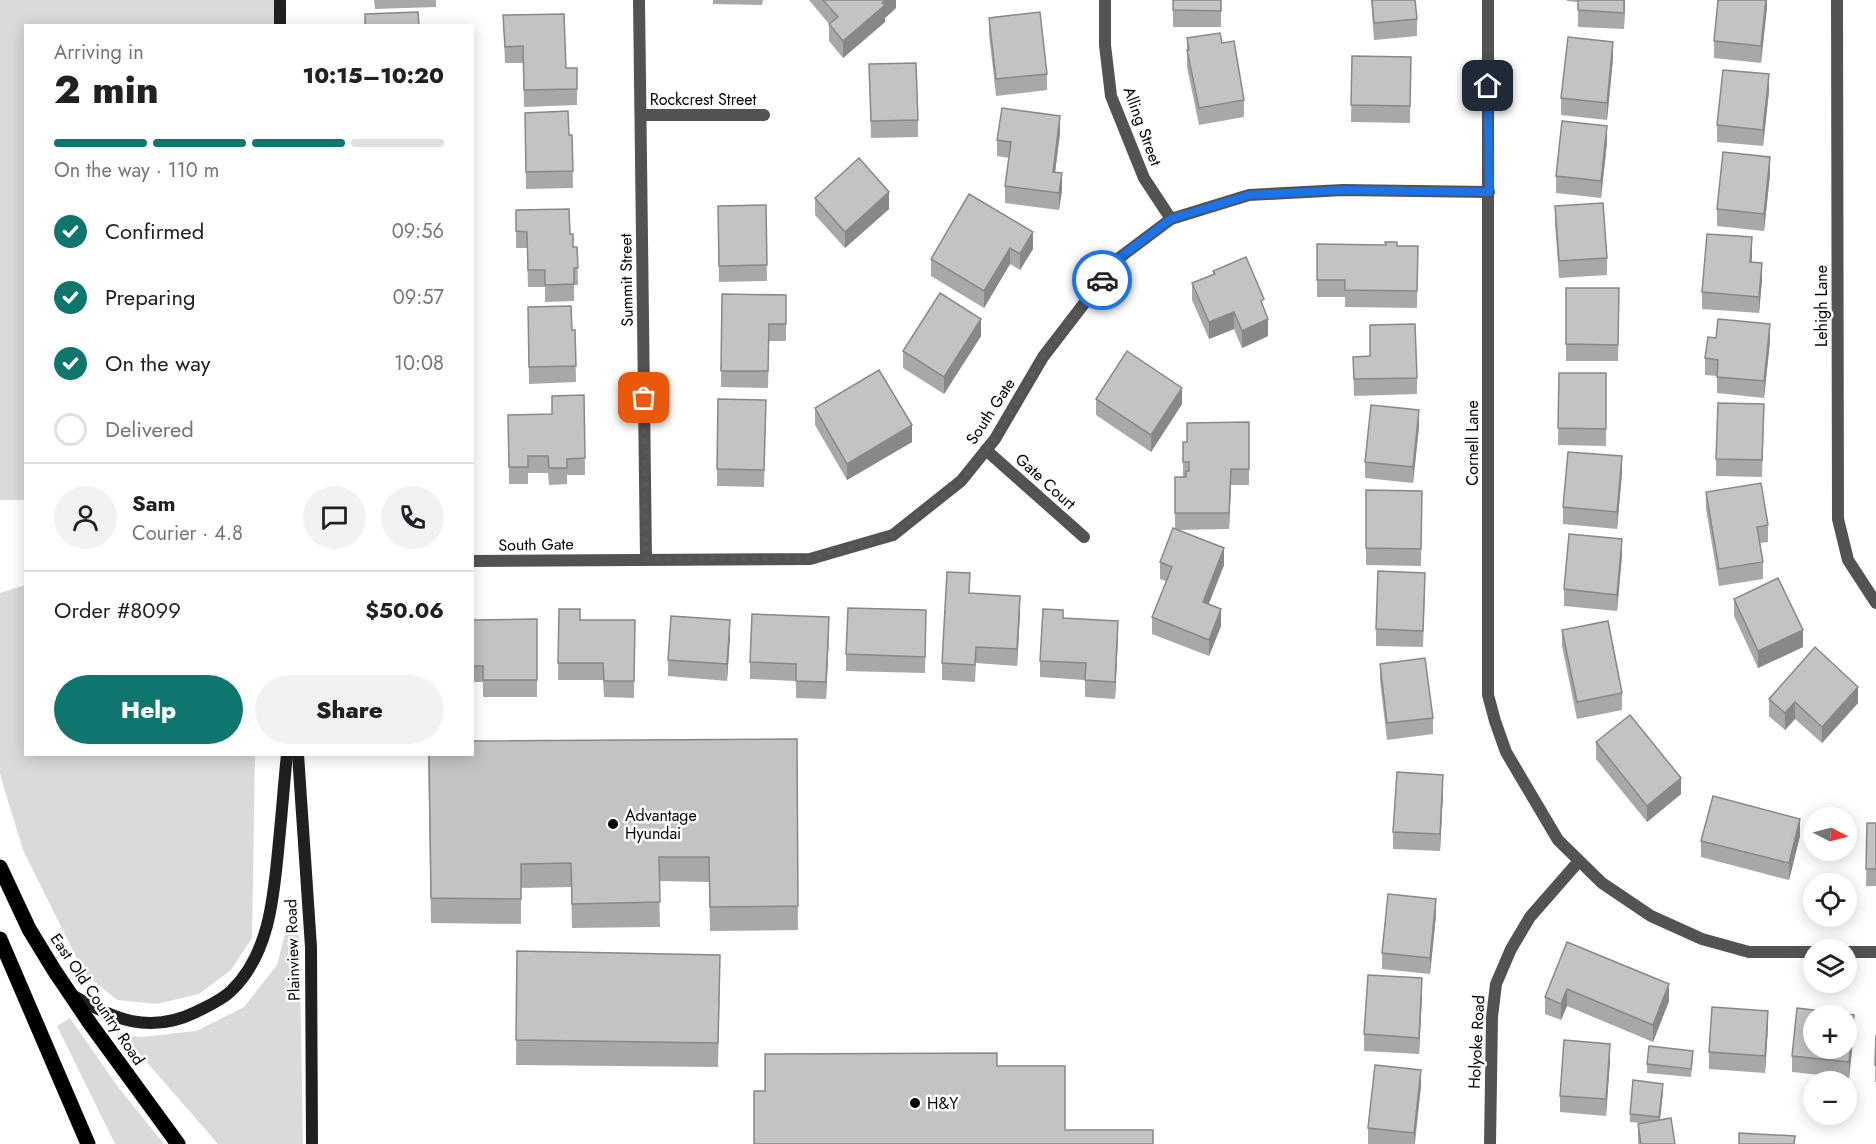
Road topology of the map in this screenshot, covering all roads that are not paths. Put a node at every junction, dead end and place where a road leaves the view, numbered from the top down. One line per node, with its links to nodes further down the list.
1 (280, 0): 6 (main road)
2 (639, 0): 8 (street, Summit Street)
3 (1105, 0): 10 (street, Alling Street)
4 (1488, 0): 9 (street, Cornell Lane)
5 (1837, 0): 15 (street, Lehigh Lane)
6 (280, 24)
7 (764, 115): 8 (street, Rockcrest Street)
8 (641, 116): 13 (street, Summit Street)
9 (1489, 192): 10 (street, South Gate); 18 (street, Cornell Lane)
10 (1171, 219): 11 (street, South Gate)
11 (986, 450): 12 (street, Gate Court); 13 (street, South Gate)
12 (1084, 537)
13 (646, 559): 14 (street, South Gate)
14 (474, 561)
15 (1876, 603)
16 (287, 756): 24 (main road)
17 (298, 756): 27 (main road, Plainview Road)
18 (1579, 861): 21 (street, Cornell Lane); 28 (street, Holyoke Road)
19 (0, 867): 24 (main road, East Old Country Road)
20 (0, 939): 25 (main road)
21 (1803, 952)
22 (1857, 952): 23 (street)
23 (1876, 952)
24 (70, 994): 26 (main road, East Old Country Road)
25 (88, 1144)
26 (178, 1144)
27 (312, 1144)
28 (1490, 1144)

